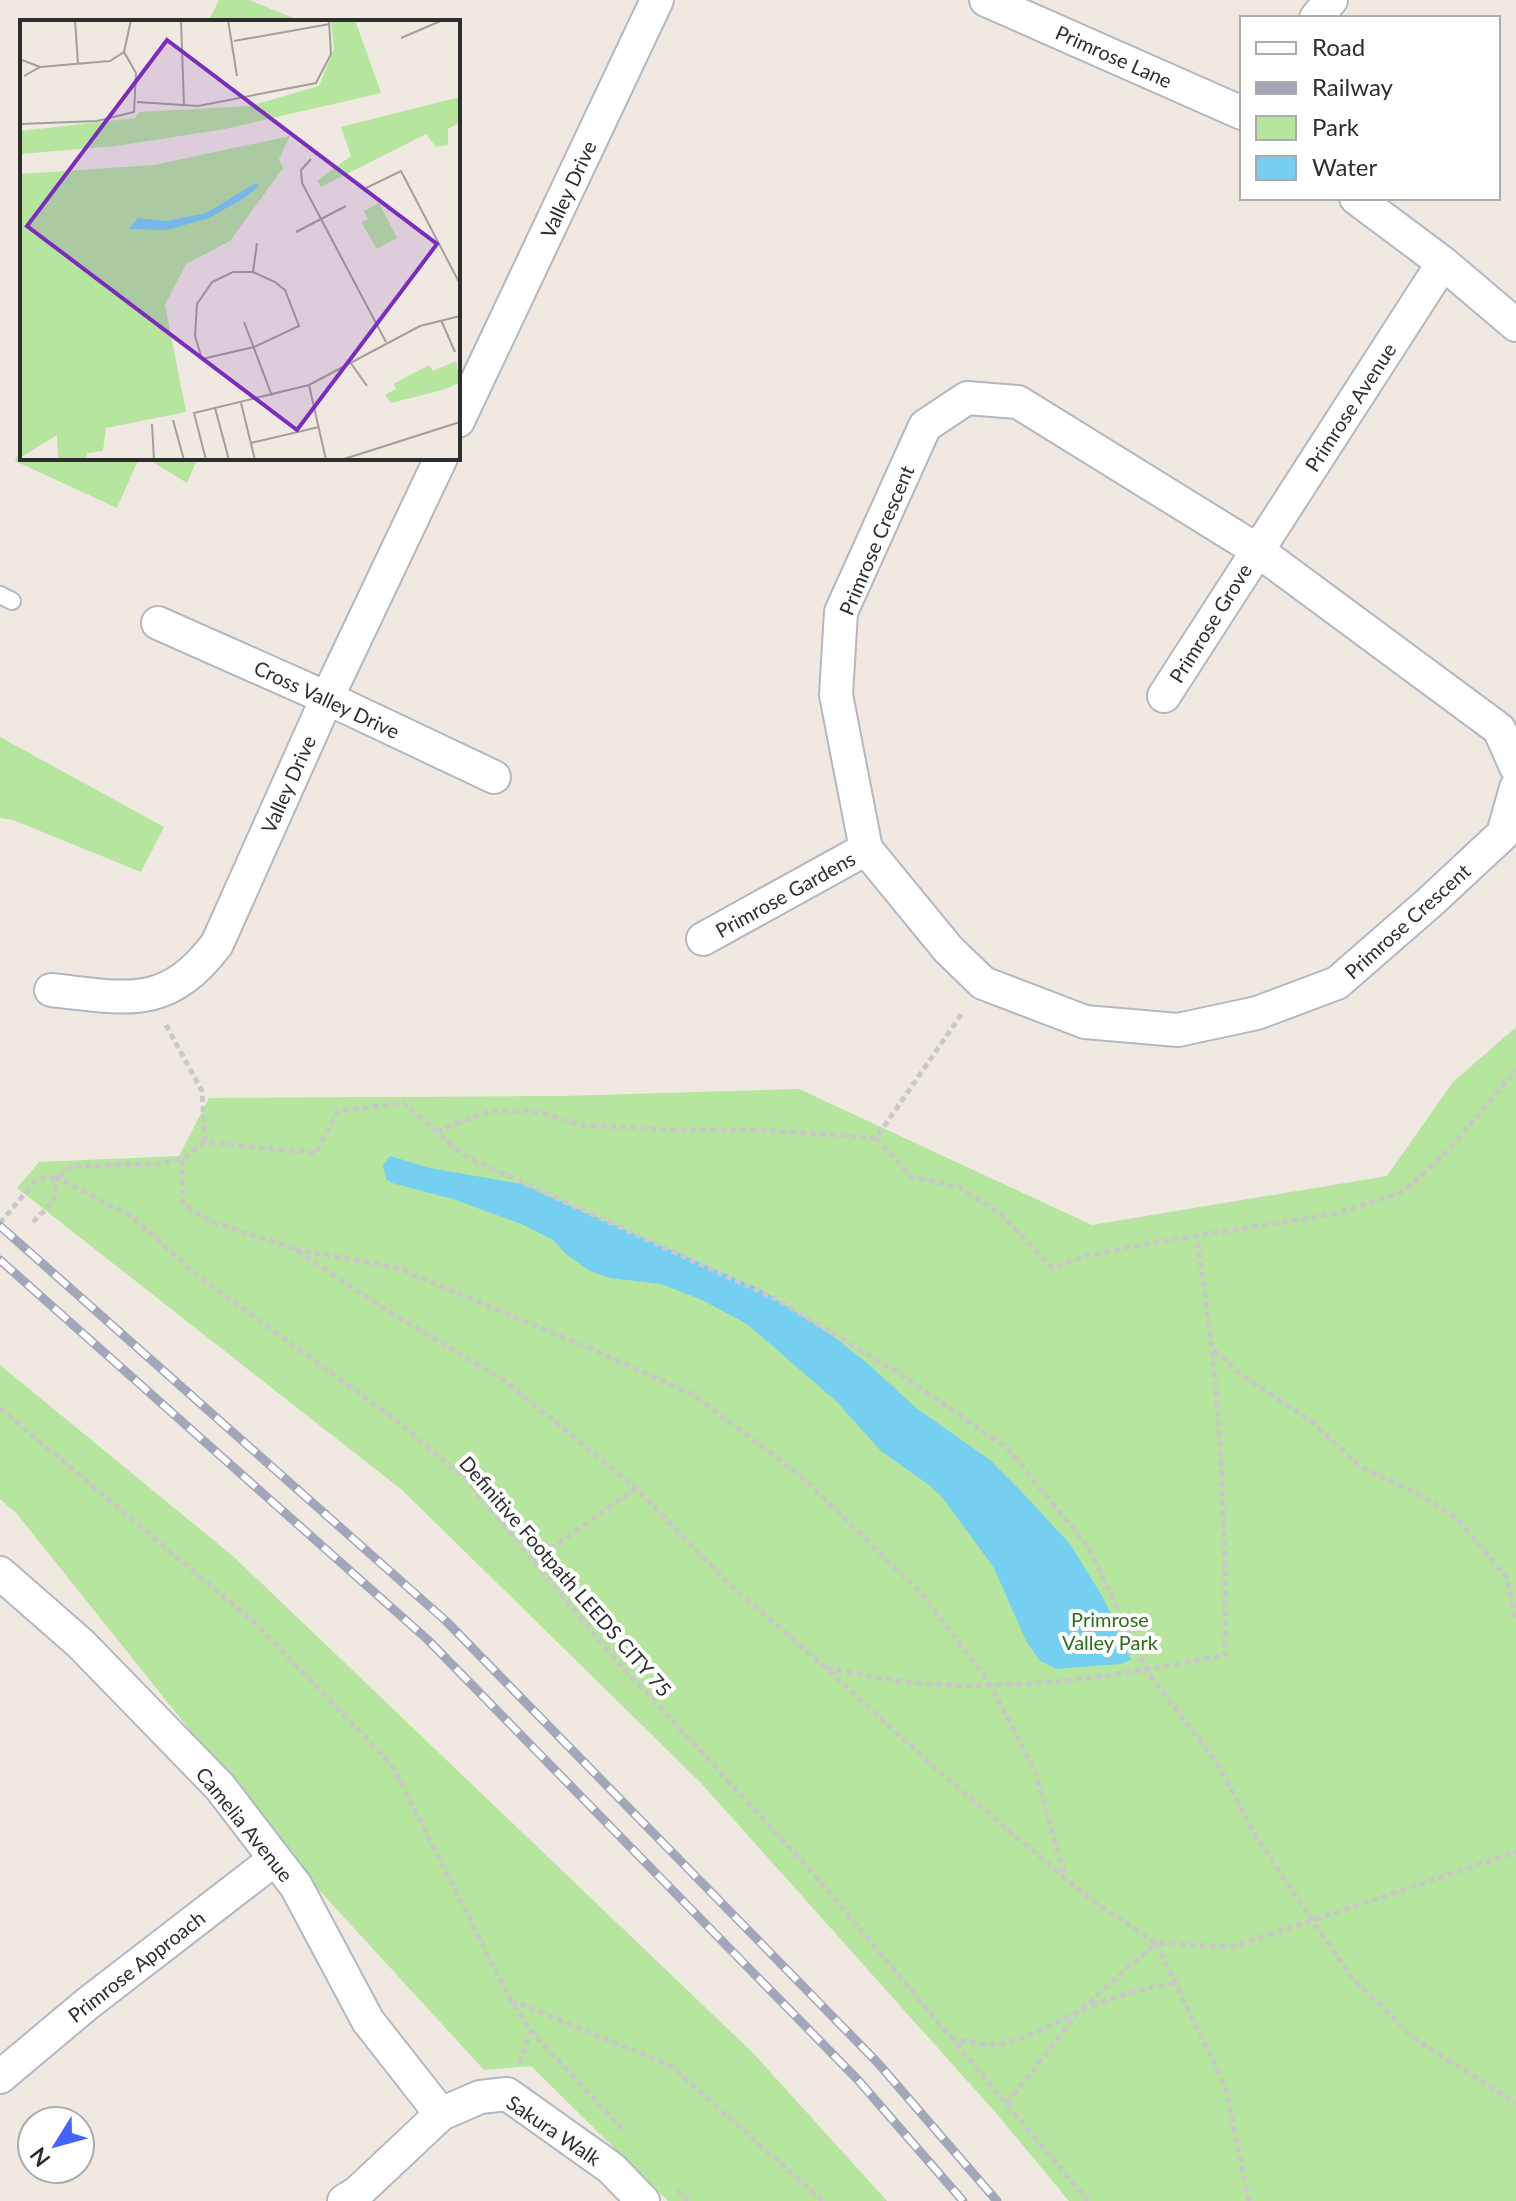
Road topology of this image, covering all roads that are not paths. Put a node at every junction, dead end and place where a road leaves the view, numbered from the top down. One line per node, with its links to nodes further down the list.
1 (657, 0): 9 (street, Valley Drive)
2 (986, 0): 5 (street, Primrose Lane)
3 (1331, 0): 4 (street)
4 (1318, 16)
5 (1240, 109)
6 (1359, 200): 7 (street)
7 (1443, 263): 8 (street); 11 (street, Primrose Avenue)
8 (1516, 325)
9 (460, 417)
10 (440, 460): 14 (street, Valley Drive)
11 (1257, 550): 13 (street, Primrose Grove); 15 (street, Primrose Crescent); 18 (street, Primrose Crescent)
12 (158, 623): 14 (street, Cross Valley Drive)
13 (1164, 696)
14 (327, 698): 16 (street, Cross Valley Drive); 20 (street, Valley Drive)
15 (1516, 767)
16 (494, 777)
17 (1516, 788): 18 (street, Primrose Crescent)
18 (866, 849): 19 (street, Primrose Gardens)
19 (703, 939)
20 (51, 990)
21 (0, 1573): 22 (street, Camelia Avenue)
22 (275, 1859): 23 (street, Primrose Approach); 24 (street, Camelia Avenue)
23 (0, 2077)
24 (441, 2114): 25 (street, Sakura Walk); 26 (street, Sakura Walk)
25 (344, 2201)
26 (643, 2201)

